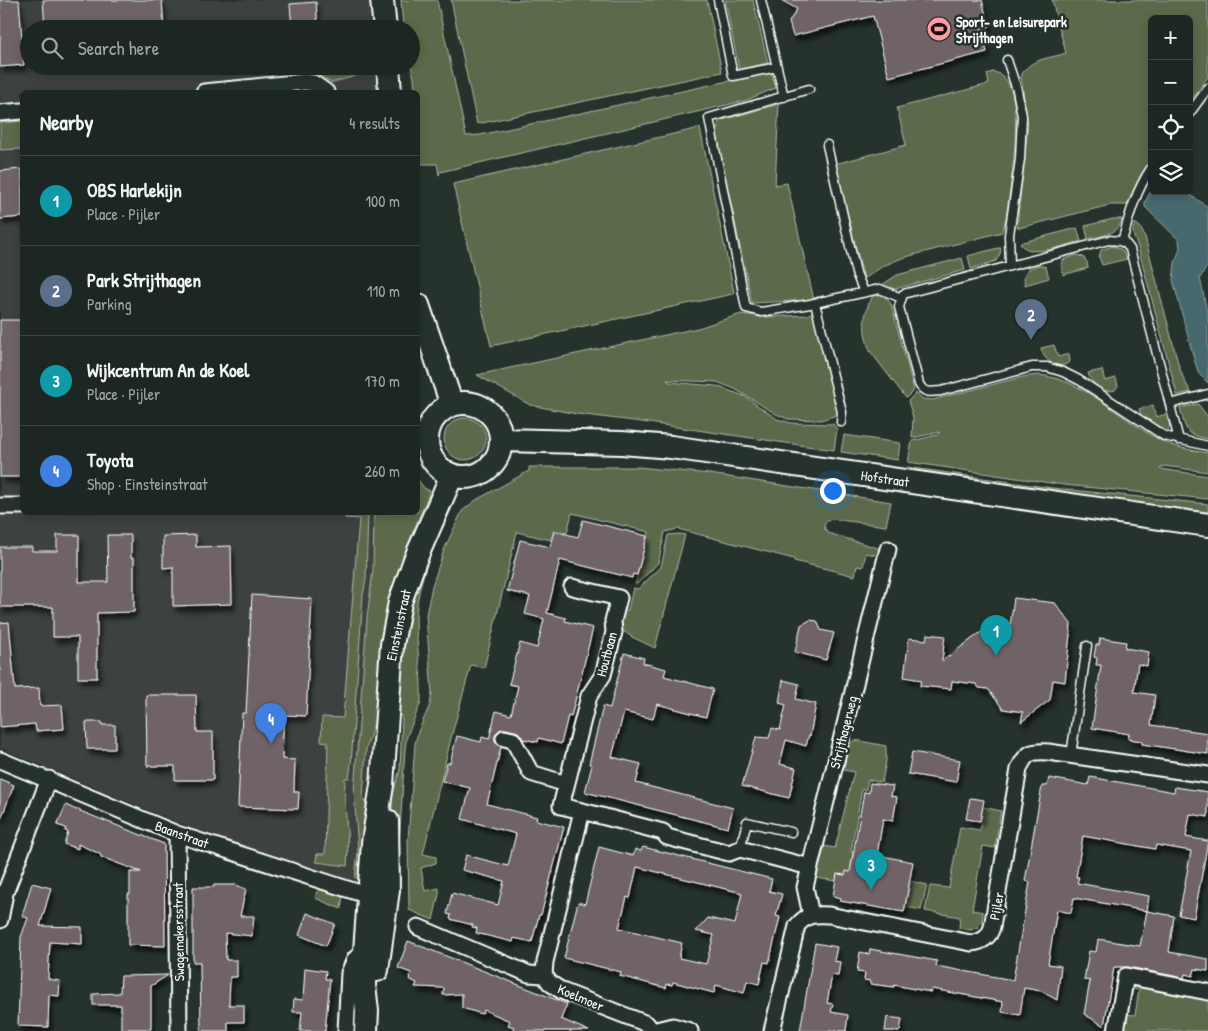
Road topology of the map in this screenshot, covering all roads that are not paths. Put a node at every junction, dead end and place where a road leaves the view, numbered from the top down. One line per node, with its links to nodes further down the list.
1 (382, 0): 4 (main road)
2 (718, 0): 6 (lane)
3 (761, 0): 6 (lane)
4 (384, 20)
5 (1007, 60): 20 (lane)
6 (777, 67): 13 (lane)
7 (389, 75): 12 (main road)
8 (1208, 88): 14 (lane)
9 (809, 89): 13 (lane)
10 (224, 90): 11 (street)
11 (323, 90)
12 (390, 90)
13 (784, 96): 23 (lane)
14 (1193, 109)
15 (20, 111): 16 (street)
16 (0, 114)
17 (827, 145): 21 (lane)
18 (1148, 173): 19 (lane)
19 (1122, 242): 20 (lane); 26 (lane)
20 (1010, 264): 22 (lane)
21 (864, 292): 22 (lane); 23 (lane)
22 (901, 298): 30 (lane)
23 (815, 303): 28 (lane)
24 (420, 311): 27 (main road)
25 (1208, 394): 26 (lane)
26 (1170, 404): 30 (lane)
27 (452, 405): 29 (main road); 31 (main road)
28 (841, 422)
29 (501, 440): 33 (main road); 36 (main road, Hofstraat)
30 (1179, 440): 32 (lane)
31 (423, 441): 33 (main road)
32 (1208, 446)
33 (452, 475): 46 (main road, Einsteinstraat)
34 (0, 506): 35 (street)
35 (20, 506)
36 (1208, 525)
37 (888, 549): 51 (street, Strijthagerweg)
38 (572, 587): 45 (street, Houtbaan)
39 (1087, 646): 41 (lane)
40 (504, 738): 45 (street)
41 (1071, 755): 43 (street, Pijler); 54 (street, Pijler)
42 (0, 760): 44 (street, Baanstraat)
43 (1208, 775)
44 (48, 780): 49 (street, Baanstraat); 53 (street)
45 (566, 784): 47 (street, Houtbaan)
46 (382, 785): 52 (main road, Einsteinstraat); 59 (main road, Einsteinstraat)
47 (582, 811): 50 (street, Houtbaan); 57 (street)
48 (791, 832): 50 (lane)
49 (177, 834): 52 (street, Baanstraat); 60 (street, Swagemakersstraat)
50 (740, 849): 51 (street, Houtbaan)
51 (810, 867): 54 (street, Strijthagerweg)
52 (369, 896): 56 (main road, Einsteinstraat)
53 (1, 911)
54 (810, 915): 64 (street)
55 (418, 928): 57 (street, Koelmoer)
56 (365, 952): 59 (main road, Einsteinstraat); 61 (street)
57 (544, 975): 62 (street, Koelmoer)
58 (1208, 992): 65 (street)
59 (366, 1021)
60 (179, 1031)
61 (346, 1031)
62 (652, 1031): 63 (street, Koelmoer)
63 (690, 1031)
64 (772, 1031)
65 (1116, 1031)

